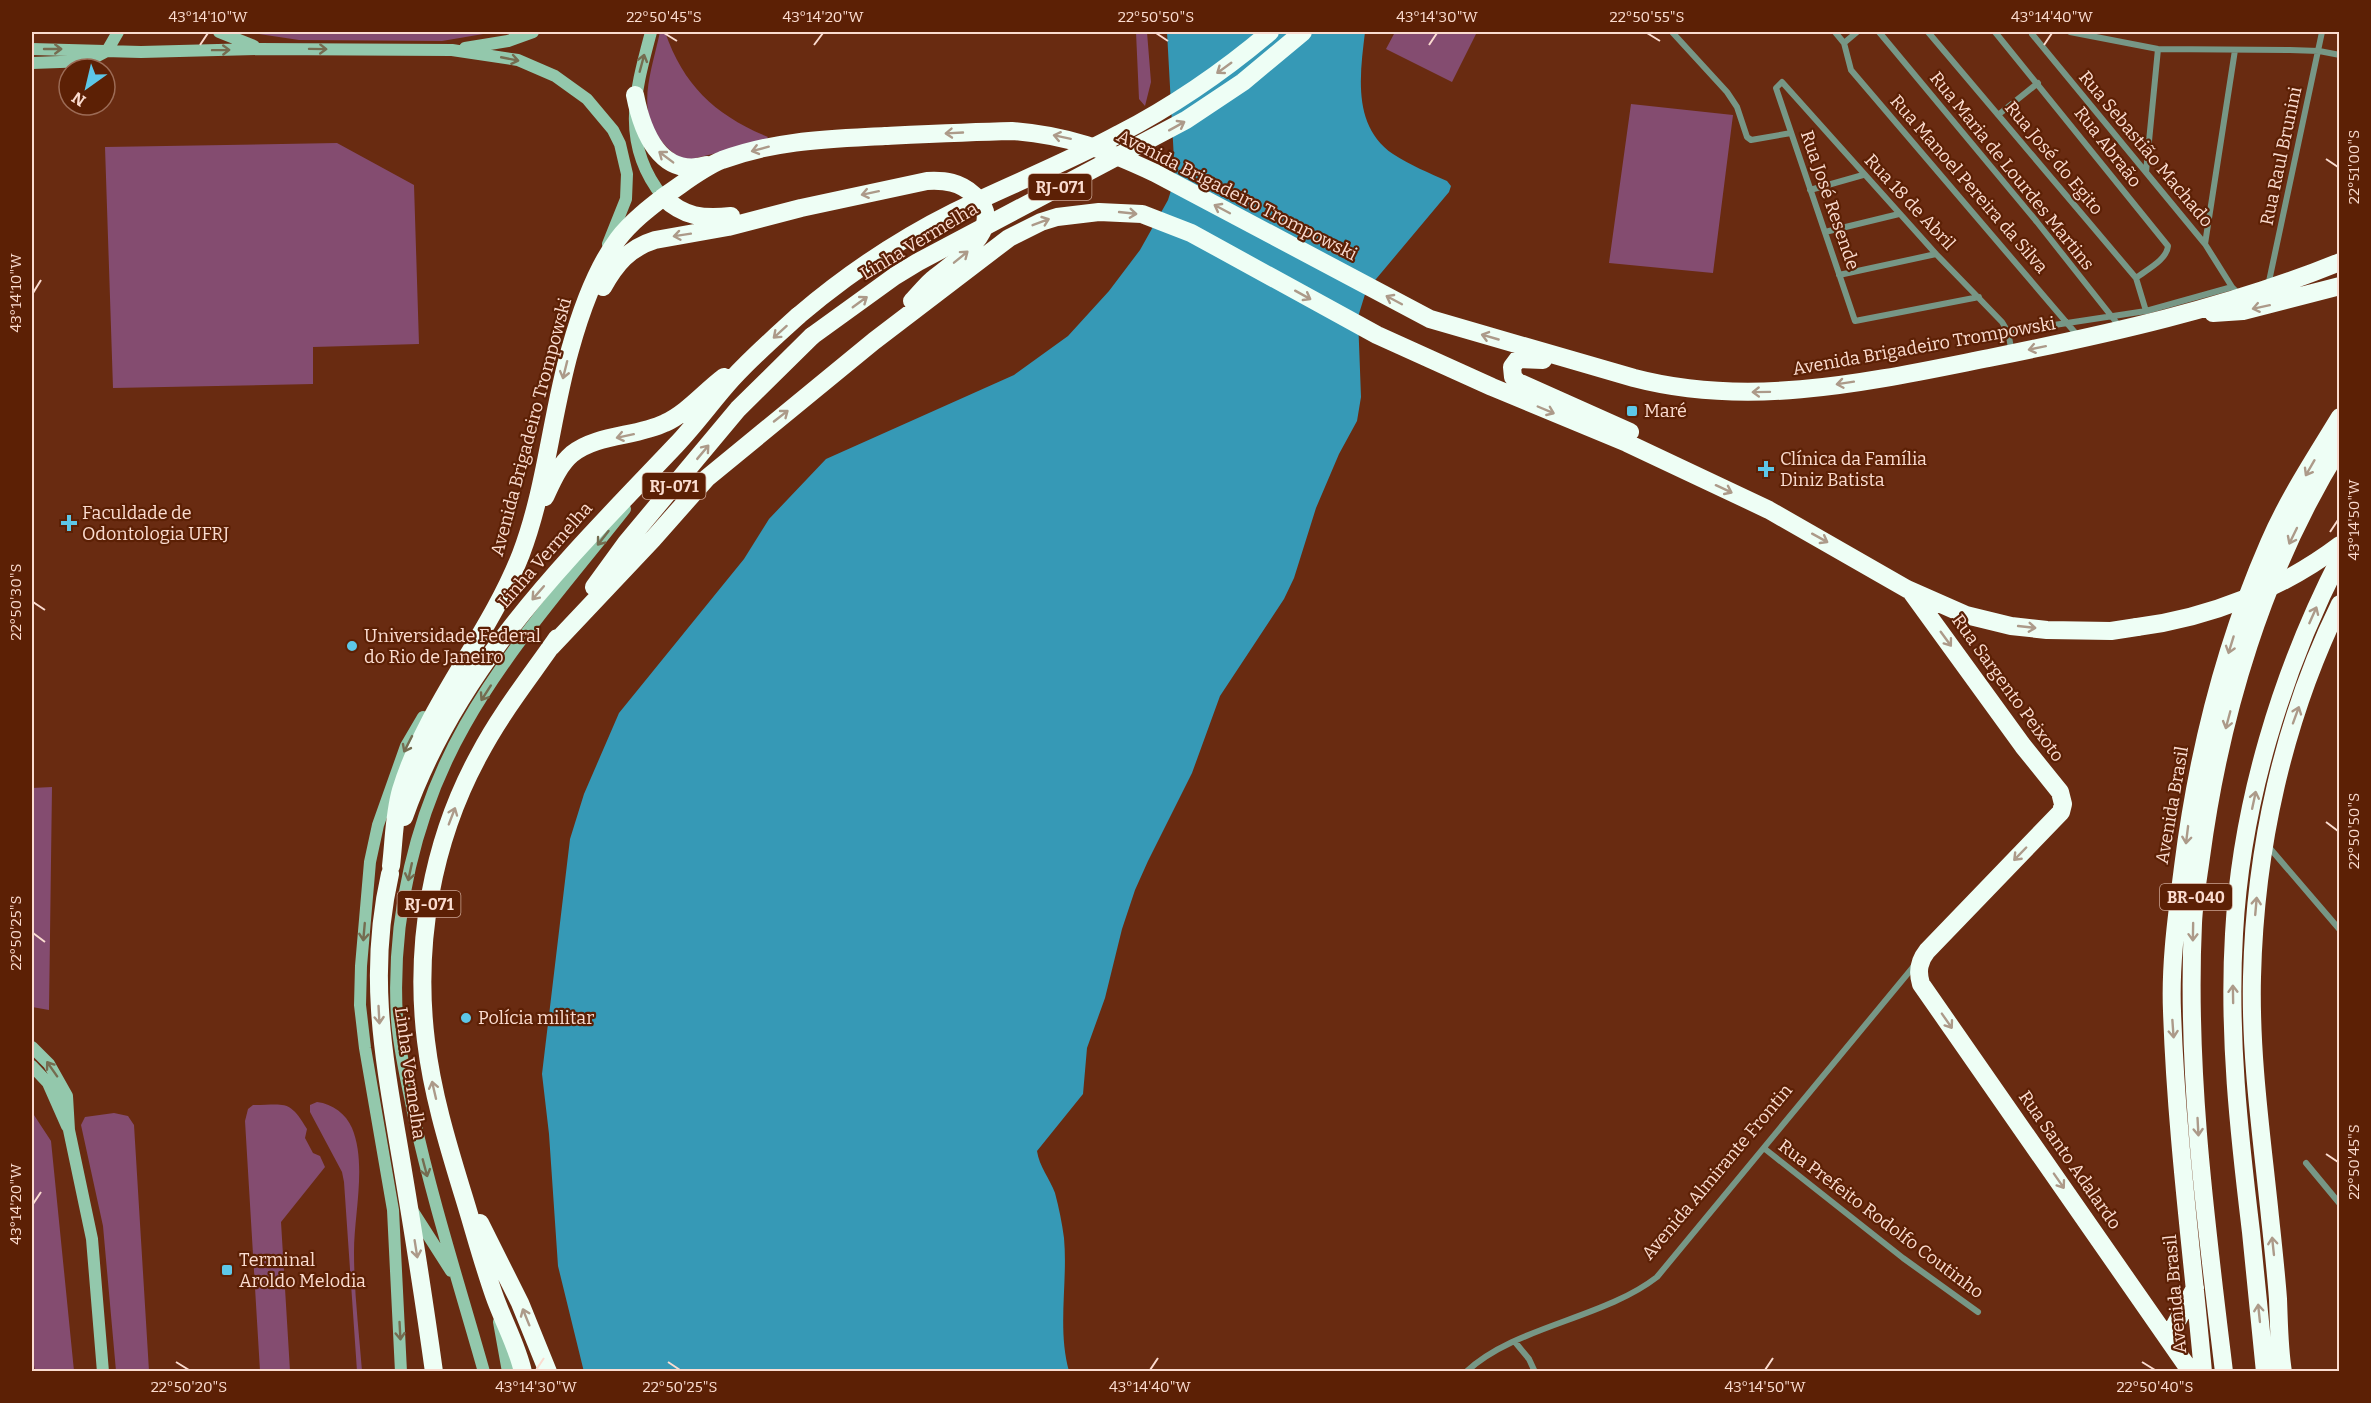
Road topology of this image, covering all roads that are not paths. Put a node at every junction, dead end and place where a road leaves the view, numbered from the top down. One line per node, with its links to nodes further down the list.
1 (118, 32): 22 (street)
2 (219, 32): 18 (street)
3 (533, 32): 19 (street)
4 (651, 32): 28 (street, one-way to 4)
5 (1270, 32): 57 (highway, Linha Vermelha / RJ-071, one-way to 57, bridge)
6 (1303, 32): 70 (highway, Linha Vermelha / RJ-071, one-way to 6, bridge)
7 (1672, 32): 30 (street)
8 (1835, 32): 16 (street)
9 (1857, 32): 16 (street)
10 (1879, 32): 52 (street, Rua Maria de Lourdes Martins)
11 (1928, 32): 29 (street, Rua José do Egito)
12 (1995, 32): 26 (street, Rua Abraão)
13 (2070, 32): 20 (street)
14 (2322, 32): 23 (street, Rua Raul Brunini)
15 (2032, 34): 32 (street, Rua Sebastião Machado)
16 (1844, 43): 51 (street, Rua Manoel Pereira da Silva)
17 (32, 49): 22 (street, one-way to 22)
18 (259, 49): 19 (street, one-way to 19); 22 (street, one-way to 18)
19 (452, 50): 42 (street, one-way to 42)
20 (2158, 50): 21 (street); 32 (street)
21 (2235, 50): 23 (street); 39 (street)
22 (107, 51): 25 (street)
23 (2319, 51): 24 (street); 46 (street, Rua Raul Brunini)
24 (2340, 55)
25 (32, 63)
26 (2038, 83): 29 (street); 44 (street, Rua Abraão)
27 (1776, 88): 30 (street, Rua José Resende); 33 (street, Rua 18 de Abril)
28 (635, 95): 31 (highway, one-way to 28); 35 (street)
29 (1998, 115): 44 (street, Rua José do Egito)
30 (1791, 133): 34 (street, Rua José Resende)
31 (720, 161): 35 (highway, Avenida Brigadeiro Trompowski); 59 (highway, Avenida Brigadeiro Trompowski, one-way to 31)
32 (2146, 172): 39 (street, Rua Sebastião Machado)
33 (1863, 175): 34 (street); 37 (street, Rua 18 de Abril)
34 (1810, 190): 38 (street, Rua José Resende)
35 (663, 197): 36 (highway); 42 (highway, Avenida Brigadeiro Trompowski)
36 (801, 208): 53 (highway, one-way to 53); 56 (highway, one-way to 36)
37 (1899, 214): 38 (street); 40 (street, Rua 18 de Abril)
38 (1825, 232): 43 (street, Rua José Resende)
39 (2205, 244): 47 (street, Rua Sebastião Machado)
40 (1936, 254): 43 (street); 48 (street, Rua 18 de Abril)
41 (2340, 262): 46 (highway, Avenida Brigadeiro Trompowski)
42 (596, 274): 53 (highway, Avenida Brigadeiro Trompowski)
43 (1839, 275): 48 (street, Rua José Resende)
44 (2136, 278): 49 (street, Rua José do Egito)
45 (2340, 286): 50 (highway, one-way to 50)
46 (2268, 287): 47 (highway, Avenida Brigadeiro Trompowski)
47 (2237, 292): 49 (street); 50 (highway, Avenida Brigadeiro Trompowski)
48 (1979, 297): 54 (street, Rua 18 de Abril)
49 (2146, 311): 52 (street)
50 (2196, 311): 52 (highway, Avenida Brigadeiro Trompowski)
51 (2070, 323): 52 (street); 54 (street); 55 (street, Rua Manoel Pereira da Silva)
52 (2117, 323): 55 (highway, Avenida Brigadeiro Trompowski)
53 (578, 330): 65 (highway, Avenida Brigadeiro Trompowski, one-way to 65)
54 (2008, 332): 58 (street, Rua 18 de Abril)
55 (2080, 339): 58 (highway, Avenida Brigadeiro Trompowski, one-way to 58)
56 (874, 341): 63 (highway, one-way to 63); 70 (highway, Linha Vermelha, one-way to 56)
57 (761, 349): 61 (highway, Linha Vermelha / RJ-071); 65 (highway, one-way to 65)
58 (2012, 353): 59 (highway, Avenida Brigadeiro Trompowski, one-way to 59)
59 (1586, 364): 63 (highway)
60 (2340, 417): 86 (highway, Avenida Brasil, one-way to 86)
61 (678, 442): 73 (highway, Linha Vermelha / RJ-071, one-way to 73); 87 (street, Linha Vermelha, one-way to 87)
62 (2340, 447): 85 (highway, Avenida Brasil / BR-040, one-way to 85)
63 (1687, 471): 67 (highway, one-way to 67)
64 (2340, 545): 67 (highway, one-way to 64, bridge)
65 (522, 551): 69 (highway, Avenida Brigadeiro Trompowski)
66 (2340, 558): 92 (highway, BR-040, one-way to 66)
67 (1911, 591): 71 (highway, Rua Sargento Peixoto, one-way to 71)
68 (2340, 604): 72 (highway, one-way to 68)
69 (475, 642): 73 (highway); 80 (street, Avenida Brigadeiro Trompowski, one-way to 80)
70 (551, 647): 83 (highway, Linha Vermelha / RJ-071, one-way to 70)
71 (2061, 812): 75 (highway, Avenida Almirante Frontin, one-way to 75)
72 (2265, 843): 74 (street); 92 (highway, one-way to 72)
73 (390, 870): 95 (highway, Linha Vermelha / RJ-071, one-way to 95, bridge)
74 (2340, 930)
75 (1917, 975): 76 (street, Avenida Almirante Frontin); 76 (street); 90 (highway, Rua Santo Adalardo, one-way to 90)
76 (1899, 984): 81 (street, Avenida Almirante Frontin)
77 (32, 1047): 79 (street, one-way to 77)
78 (32, 1066): 79 (street)
79 (69, 1130): 93 (street)
80 (382, 1148): 87 (street); 94 (street, Avenida Brigadeiro Trompowski, one-way to 94)
81 (1765, 1149): 89 (street, Rua Prefeito Rodolfo Coutinho); 91 (street, Avenida Almirante Frontin)
82 (2306, 1163): 84 (street)
83 (461, 1187): 88 (highway, Linha Vermelha / RJ-071); 99 (highway, one-way to 83)
84 (2340, 1204)
85 (2208, 1240): 103 (highway); 104 (highway, Avenida Brasil / BR-040)
86 (2195, 1288): 90 (highway); 103 (highway, Avenida Brasil)
87 (462, 1294): 96 (street)
88 (494, 1295): 97 (street); 98 (highway, Linha Vermelha / RJ-071)
89 (1978, 1312)
90 (2168, 1338): 102 (highway, Rua Santo Adalardo)
91 (1515, 1342): 100 (street, Avenida Almirante Frontin); 101 (street)
92 (2279, 1370)
93 (103, 1371)
94 (401, 1371)
95 (434, 1371)
96 (484, 1371)
97 (507, 1371)
98 (523, 1371)
99 (548, 1371)
100 (1466, 1371)
101 (1535, 1371)
102 (2191, 1371)
103 (2204, 1371)
104 (2224, 1371)

